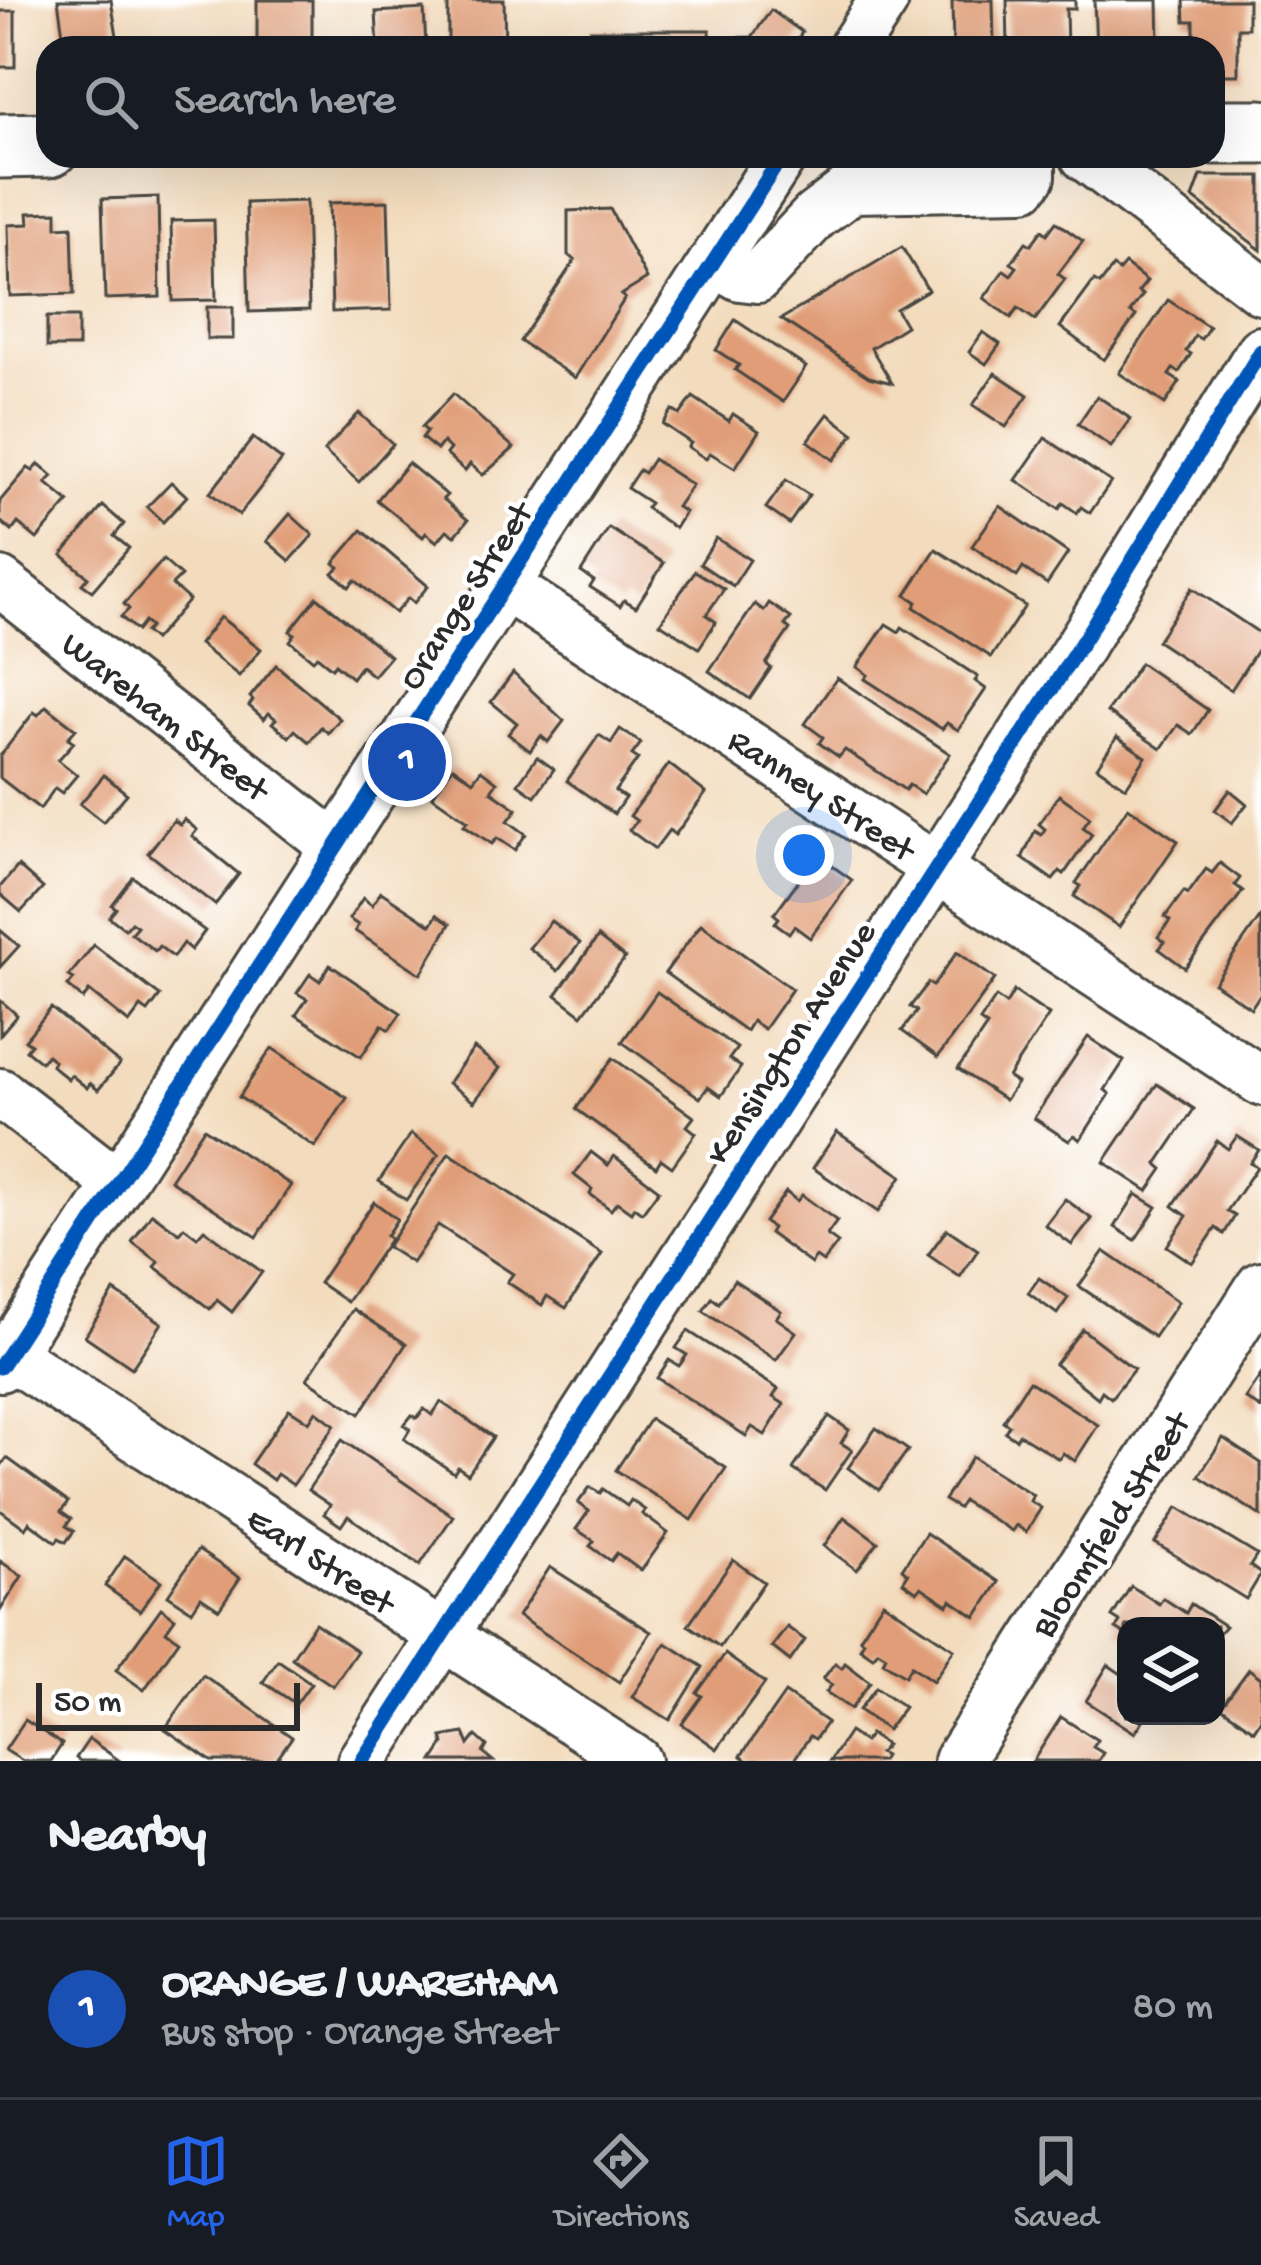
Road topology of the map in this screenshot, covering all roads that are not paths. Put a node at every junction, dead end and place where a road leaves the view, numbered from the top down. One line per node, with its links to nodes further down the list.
1 (884, 0): 2 (street)
2 (861, 36)
3 (1225, 132): 4 (main road)
4 (1261, 132)
5 (36, 145): 6 (main road)
6 (0, 146)
7 (1031, 168): 9 (street)
8 (1101, 168): 13 (street)
9 (851, 172): 11 (street)
10 (770, 175): 11 (street); 12 (street, Orange Street)
11 (806, 227): 12 (street)
12 (714, 261): 16 (street, Orange Street)
13 (1261, 290)
14 (1261, 351): 18 (street, Kensington Avenue)
15 (0, 582): 17 (street, Wareham Street)
16 (504, 585): 17 (street, Orange Street); 18 (street, Ranney Street)
17 (335, 846): 21 (street, Orange Street)
18 (937, 866): 19 (street, Ranney Street); 24 (street, Kensington Avenue)
19 (1261, 1081)
20 (0, 1093): 21 (street)
21 (118, 1184): 23 (street, Orange Street)
22 (1261, 1286): 27 (street, Bloomfield Street)
23 (4, 1361): 24 (street, Earl Street)
24 (442, 1636): 25 (street, Kensington Avenue); 26 (street, Earl Street)
25 (362, 1761)
26 (635, 1761)
27 (958, 1761)

